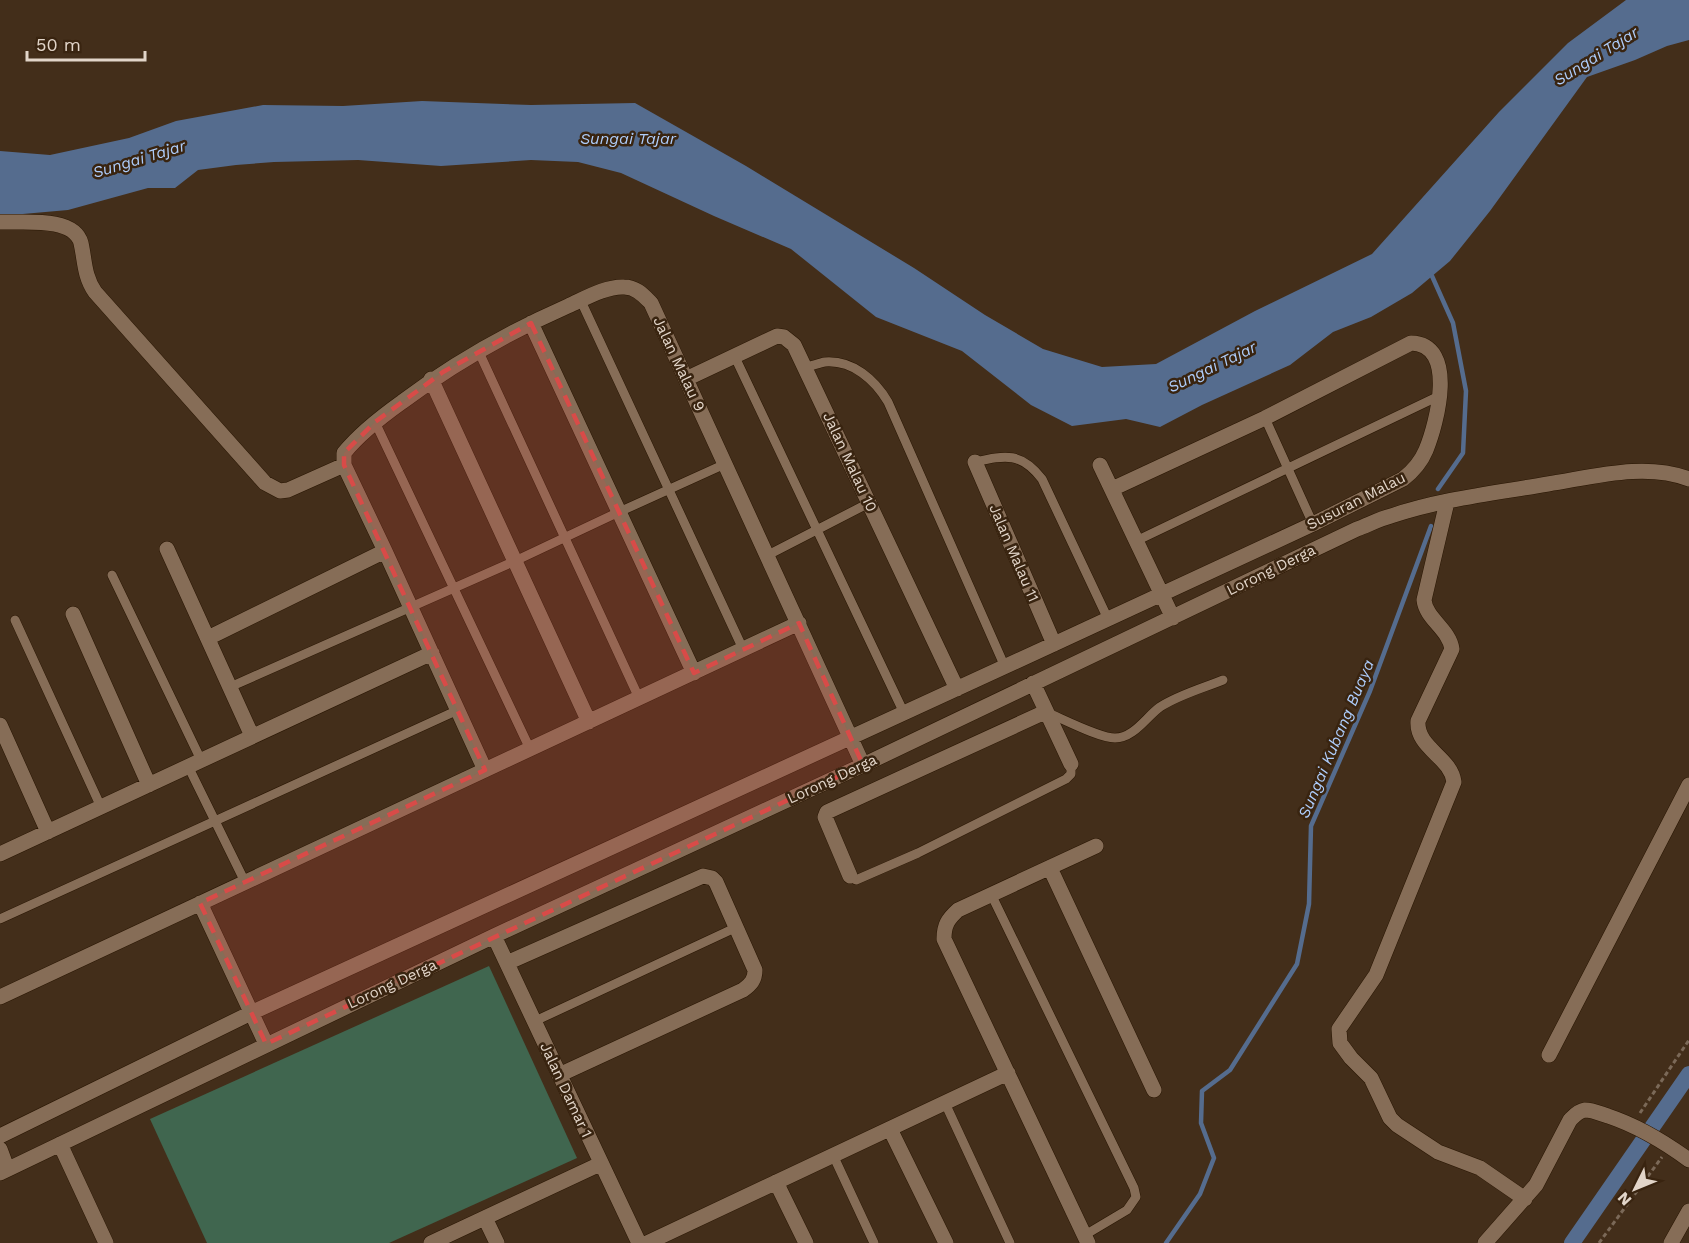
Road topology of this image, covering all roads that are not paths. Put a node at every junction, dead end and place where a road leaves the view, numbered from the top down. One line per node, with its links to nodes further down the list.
1 (0, 222): 14 (street)
2 (581, 301): 3 (street, Jalan Malau 9); 8 (street, Jalan Malau 9); 18 (lane)
3 (531, 323): 4 (street, Jalan Malau 9); 22 (street)
4 (478, 350): 7 (street, Jalan Malau 9); 25 (lane)
5 (734, 356): 6 (street, Jalan Malau 10); 8 (street, Jalan Malau 10); 24 (lane)
6 (806, 367): 21 (street, Jalan Malau 10); 44 (lane)
7 (431, 379): 11 (street, Jalan Malau 9); 30 (street)
8 (686, 379): 13 (street, Jalan Malau 9)
9 (1441, 395): 10 (street, Susuran Malau); 16 (lane); 23 (street, Susuran Malau)
10 (1265, 418): 16 (lane); 19 (street)
11 (375, 422): 14 (street, Jalan Malau 9); 32 (lane)
12 (975, 462): 37 (lane); 41 (street, Jalan Malau 11)
13 (725, 464): 18 (lane); 29 (street, Jalan Malau 9)
14 (344, 465): 28 (street)
15 (1101, 465): 19 (street)
16 (1289, 469): 23 (lane); 26 (lane)
17 (1689, 479): 20 (street, Lorong Derga)
18 (669, 489): 22 (lane); 42 (lane)
19 (1112, 489): 26 (street)
20 (1447, 502): 36 (street, Lorong Derga); 97 (street)
21 (869, 503): 24 (lane); 49 (street, Jalan Malau 10)
22 (619, 512): 25 (lane); 45 (street)
23 (1313, 524): 33 (street, Susuran Malau)
24 (817, 530): 29 (lane); 53 (lane)
25 (565, 537): 30 (lane); 50 (lane)
26 (1136, 541): 33 (street)
27 (167, 549): 40 (street)
28 (385, 551): 34 (street); 40 (street)
29 (768, 555): 39 (street, Jalan Malau 9)
30 (515, 561): 32 (lane); 54 (street)
31 (112, 575): 59 (lane)
32 (454, 588): 34 (lane); 58 (lane)
33 (1161, 594): 36 (street); 37 (street, Susuran Malau)
34 (411, 607): 43 (street); 48 (lane)
35 (73, 614): 63 (street)
36 (1173, 618): 47 (street, Lorong Derga)
37 (1108, 619): 41 (street, Susuran Malau)
38 (15, 620): 65 (lane)
39 (799, 623): 42 (street); 57 (street, Jalan Malau 9)
40 (208, 638): 48 (street)
41 (1054, 644): 44 (street, Susuran Malau)
42 (743, 649): 45 (street)
43 (432, 653): 51 (street); 56 (street)
44 (1005, 667): 49 (street, Susuran Malau)
45 (694, 673): 50 (street)
46 (1223, 680): 52 (lane)
47 (1033, 682): 52 (street); 61 (street, Lorong Derga)
48 (230, 687): 56 (street)
49 (957, 689): 53 (street, Susuran Malau)
50 (639, 698): 54 (street)
51 (458, 710): 62 (street); 66 (lane)
52 (1045, 712): 60 (street); 71 (street)
53 (904, 713): 57 (street, Susuran Malau)
54 (589, 722): 58 (street)
55 (0, 725): 67 (street)
56 (252, 736): 59 (street)
57 (852, 737): 61 (street, Jalan Malau 9); 80 (street, Susuran Malau)
58 (530, 749): 62 (street)
59 (195, 763): 63 (street); 66 (lane)
60 (1071, 764): 71 (lane)
61 (863, 765): 77 (street, Lorong Derga)
62 (485, 770): 72 (street)
63 (148, 785): 65 (street)
64 (1689, 786): 83 (street)
65 (101, 807): 67 (street)
66 (214, 820): 72 (lane); 75 (lane)
67 (48, 832): 69 (street)
68 (1096, 846): 70 (street)
69 (0, 854)
70 (1050, 868): 73 (street); 86 (street)
71 (850, 876)
72 (245, 882): 74 (street)
73 (991, 894): 84 (street); 100 (lane)
74 (200, 903): 79 (street); 80 (street)
75 (0, 919)
76 (737, 927): 78 (street); 81 (lane); 85 (street)
77 (494, 936): 78 (street, Jalan Damar 1); 82 (street, Lorong Derga)
78 (507, 963): 81 (street, Jalan Damar 1)
79 (0, 997)
80 (251, 1012): 82 (street); 89 (street, Susuran Malau)
81 (535, 1022): 85 (street, Jalan Damar 1)
82 (266, 1044): 90 (street, Lorong Derga)
83 (1549, 1054)
84 (1008, 1073): 87 (street); 100 (street)
85 (559, 1075): 94 (street, Jalan Damar 1)
86 (1154, 1090)
87 (945, 1103): 88 (street); 109 (lane)
88 (890, 1129): 92 (street); 108 (street)
89 (0, 1136)
90 (60, 1144): 95 (street, Lorong Derga); 101 (street)
91 (0, 1149): 95 (street)
92 (833, 1155): 96 (street); 107 (lane)
93 (1689, 1160): 97 (street)
94 (600, 1164): 99 (street); 104 (street, Jalan Damar 1)
95 (3, 1171)
96 (776, 1182): 105 (street); 106 (street)
97 (1525, 1199): 110 (street)
98 (1689, 1211): 111 (street)
99 (485, 1218): 102 (street); 103 (street)
100 (1087, 1239)
101 (106, 1243)
102 (432, 1243)
103 (497, 1243)
104 (639, 1243)
105 (647, 1243)
106 (806, 1243)
107 (874, 1243)
108 (946, 1243)
109 (1010, 1243)
110 (1485, 1243)
111 (1671, 1243)

